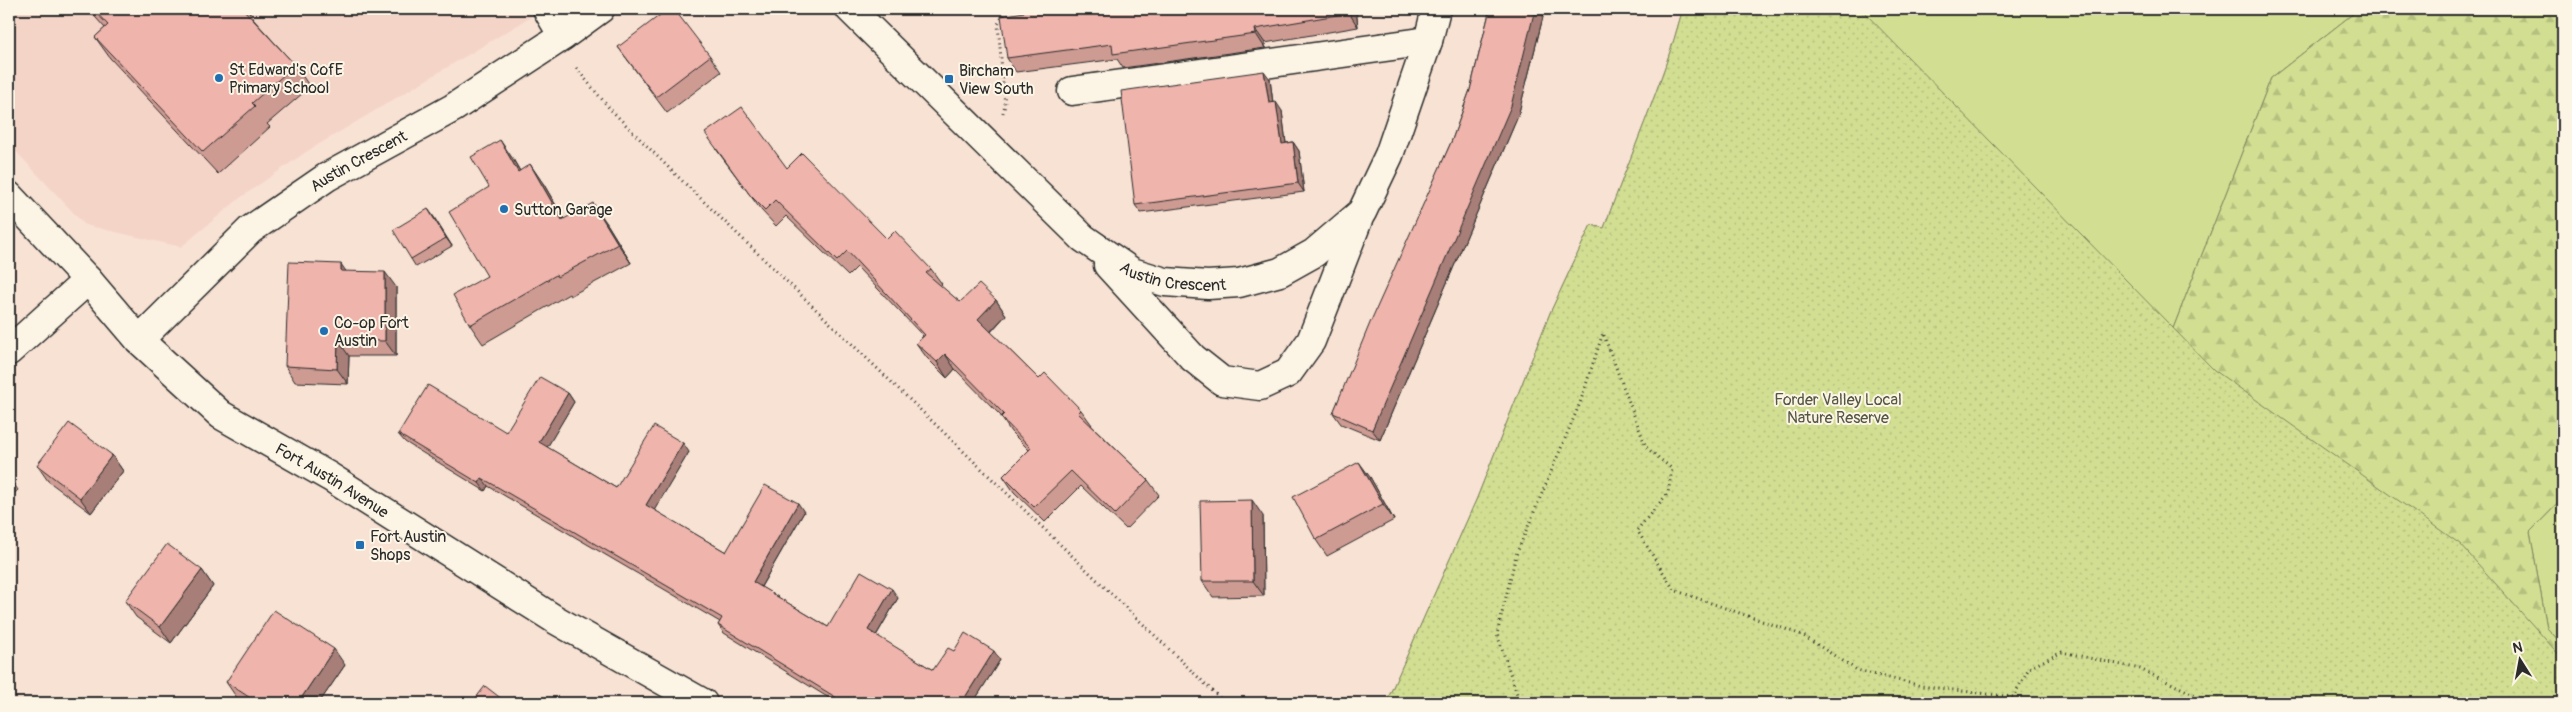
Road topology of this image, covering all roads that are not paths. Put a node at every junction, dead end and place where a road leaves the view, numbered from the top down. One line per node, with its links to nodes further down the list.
1 (546, 9): 5 (street)
2 (600, 9): 5 (street, Austin Crescent)
3 (850, 9): 10 (street, Austin Crescent)
4 (1436, 9): 6 (street, Austin Crescent)
5 (559, 39): 12 (street, Austin Crescent)
6 (1428, 42): 7 (street); 9 (street, Austin Crescent)
7 (1072, 91)
8 (9, 196): 11 (street, Fort Austin Avenue)
9 (1362, 212): 10 (street, Austin Crescent); 10 (street)
10 (1083, 238)
11 (88, 280): 12 (street, Fort Austin Avenue); 13 (street)
12 (139, 340): 14 (street, Fort Austin Avenue)
13 (9, 351)
14 (704, 703)

